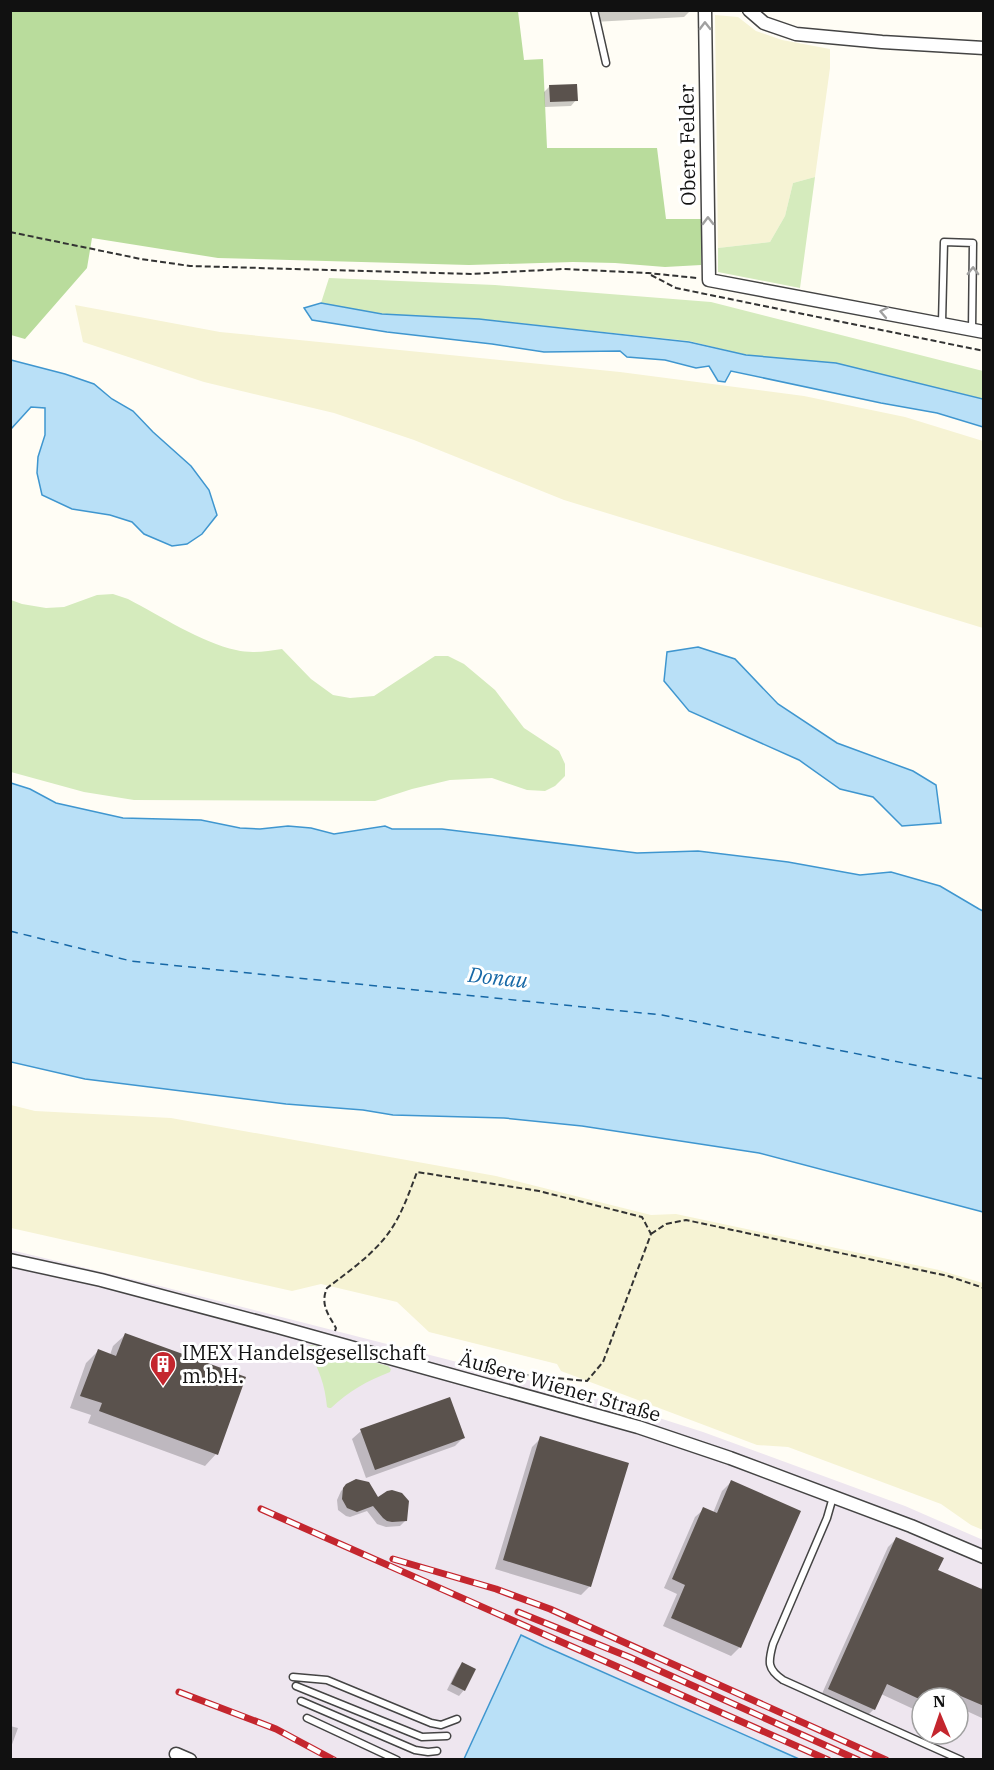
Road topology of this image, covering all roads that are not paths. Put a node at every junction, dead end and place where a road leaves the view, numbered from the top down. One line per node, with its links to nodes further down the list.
1 (594, 10): 5 (lane)
2 (705, 10): 6 (street, Obere Felder, one-way to 2)
3 (749, 10): 4 (street)
4 (984, 48)
5 (606, 63)
6 (942, 323): 7 (street); 7 (lane, one-way to 6)
7 (978, 331)
8 (10, 1260): 9 (street, Äußere Wiener Straße)
9 (833, 1497): 10 (street, Äußere Wiener Straße); 21 (lane)
10 (984, 1557)
11 (293, 1677): 15 (lane)
12 (296, 1686): 16 (lane)
13 (301, 1701): 17 (lane)
14 (307, 1718): 20 (lane)
15 (458, 1719)
16 (447, 1736)
17 (437, 1751)
18 (176, 1754): 19 (street)
19 (190, 1760)
20 (397, 1760)
21 (962, 1760)

